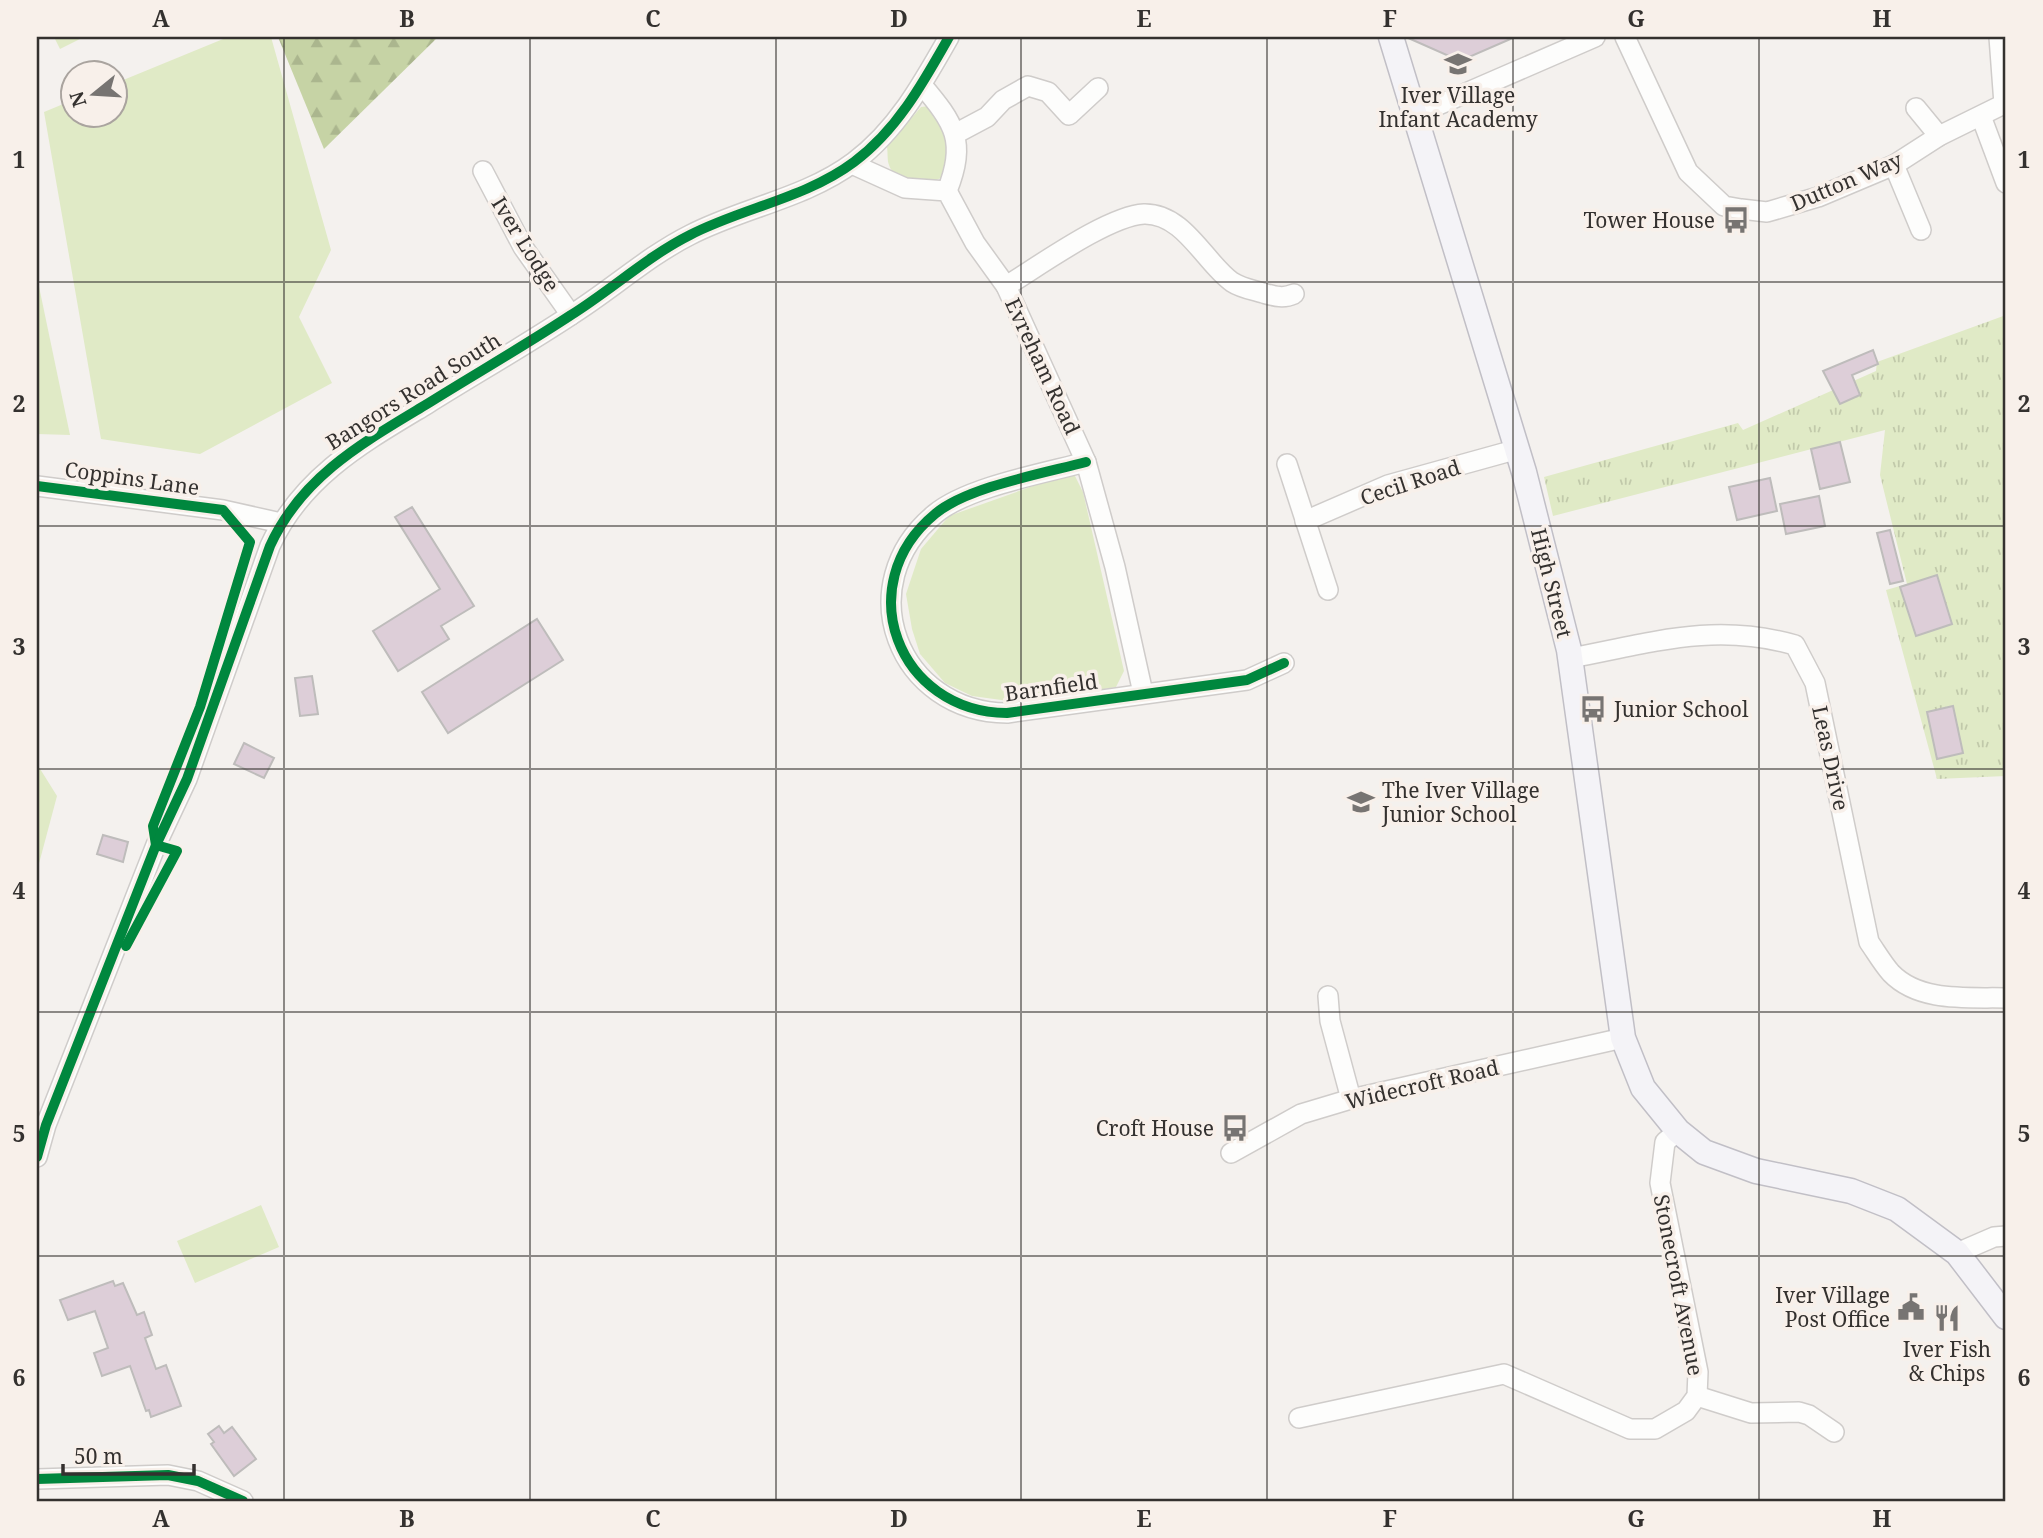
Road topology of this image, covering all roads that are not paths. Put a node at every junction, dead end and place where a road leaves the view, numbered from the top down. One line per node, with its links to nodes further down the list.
1 (949, 37): 6 (street, Bangors Road South)
2 (1391, 37): 10 (main road, High Street)
3 (1595, 37): 10 (street)
4 (1625, 37): 15 (street, Dutton Way)
5 (1999, 37): 8 (street, Dutton Way)
6 (922, 85): 12 (street); 14 (street, Bangors Road South)
7 (1098, 88): 12 (street)
8 (2005, 104): 11 (street, Dutton Way)
9 (1916, 108): 13 (street)
10 (1413, 116): 23 (main road, High Street)
11 (1981, 116): 13 (street, Dutton Way); 17 (street)
12 (955, 134): 18 (street)
13 (1939, 136): 15 (street, Dutton Way)
14 (852, 163): 18 (street); 22 (street, Bangors Road South)
15 (1894, 165): 19 (street)
16 (482, 172): 22 (street, Iver Lodge)
17 (2006, 183)
18 (947, 191): 20 (street, Evreham Road)
19 (1921, 230)
20 (1006, 286): 21 (street); 24 (street, Evreham Road)
21 (1294, 294)
22 (571, 315): 28 (street, Bangors Road South)
23 (1518, 449): 27 (street, Cecil Road); 30 (main road, High Street)
24 (1086, 462): 32 (street, Evreham Road); 32 (street, Barnfield)
25 (1287, 464): 27 (street)
26 (37, 486): 28 (street, Coppins Lane)
27 (1305, 522): 29 (street)
28 (281, 523): 39 (street, Bangors Road South)
29 (1328, 590)
30 (1571, 658): 34 (street, Leas Drive); 35 (main road, High Street)
31 (1284, 663): 32 (street, Barnfield)
32 (1143, 693)
33 (1328, 996): 36 (street)
34 (2006, 998)
35 (1623, 1038): 36 (street, Widecroft Road); 37 (main road, High Street)
36 (1350, 1099): 38 (street, Widecroft Road)
37 (1678, 1131): 41 (main road, High Street); 43 (street, Stonecroft Avenue)
38 (1231, 1153)
39 (37, 1157)
40 (2006, 1236): 41 (street)
41 (1957, 1253): 42 (main road, High Street)
42 (2006, 1317)
43 (1697, 1396): 44 (street, Stonecroft Avenue); 45 (street)
44 (1299, 1418)
45 (1834, 1432)
46 (37, 1479): 47 (street)
47 (243, 1501)

